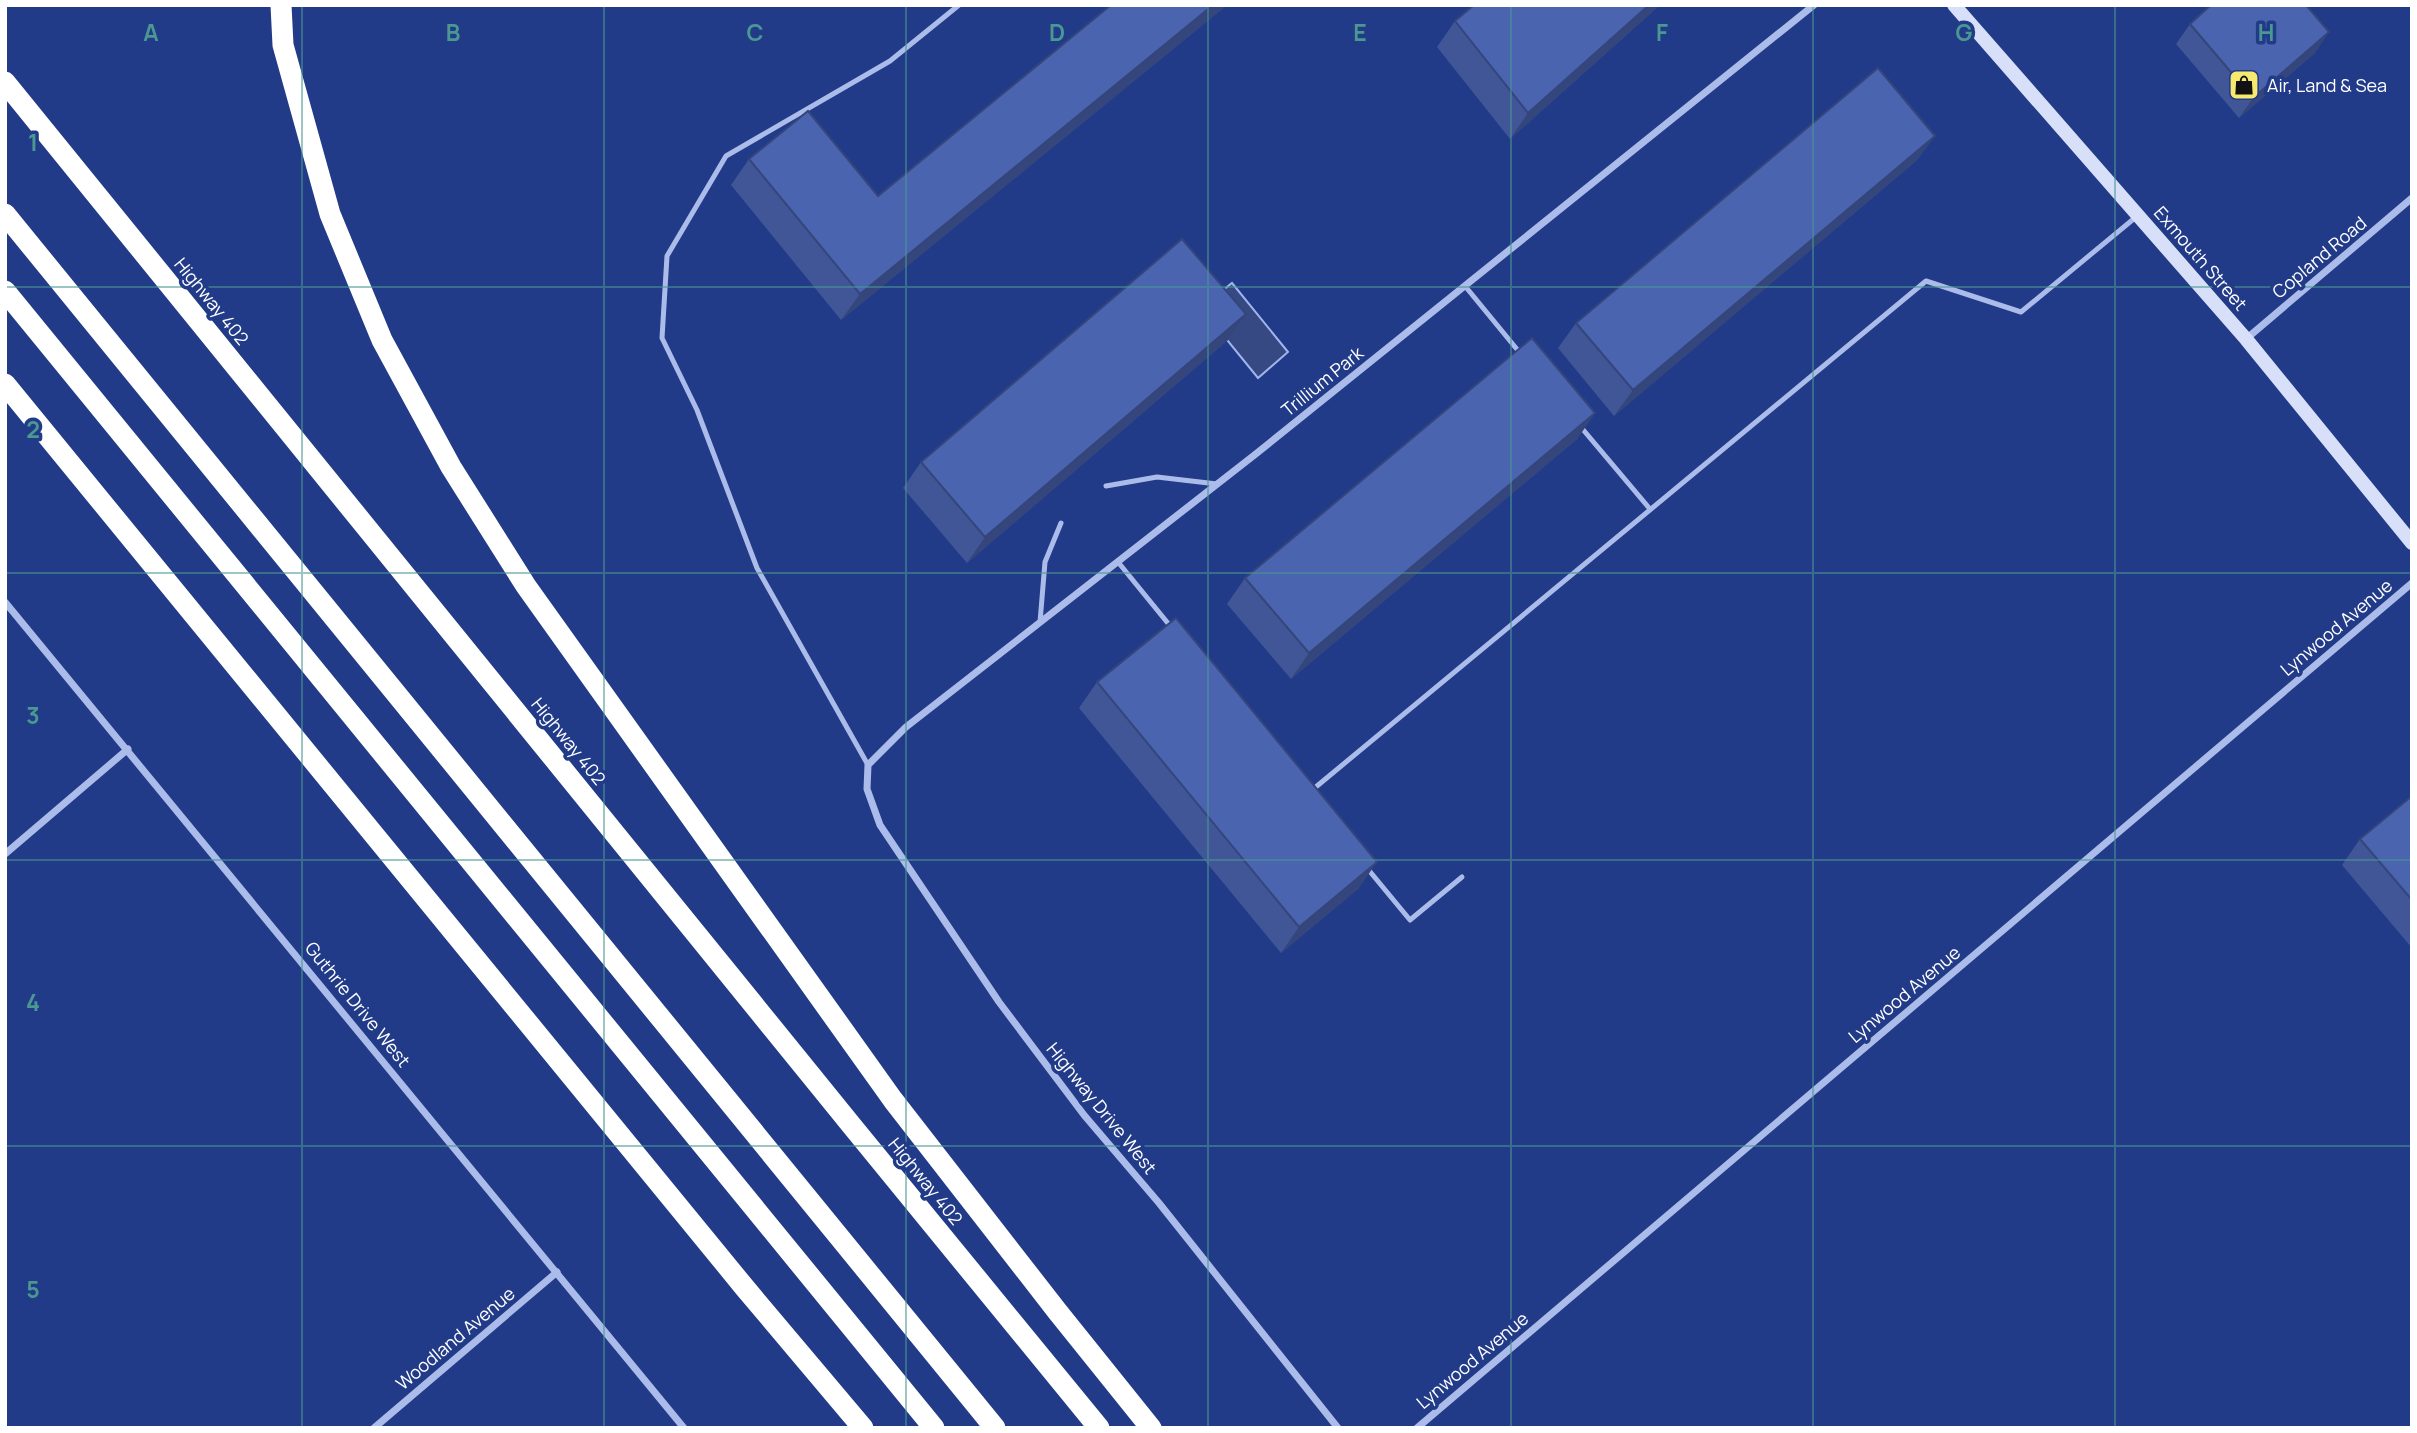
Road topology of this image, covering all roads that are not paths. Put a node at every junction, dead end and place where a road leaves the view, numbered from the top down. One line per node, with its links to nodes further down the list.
1 (281, 5): 38 (highway)
2 (960, 5): 26 (lane)
3 (1814, 5): 9 (street, Trillium Park)
4 (1954, 5): 8 (main road, Exmouth Street)
5 (5, 82): 37 (highway, Highway 402)
6 (2412, 198): 11 (street, Copland Road)
7 (5, 214): 36 (highway)
8 (2138, 215): 11 (main road, Exmouth Street); 17 (lane)
9 (1465, 286): 12 (lane); 15 (street, Trillium Park)
10 (5, 291): 35 (highway)
11 (2246, 339): 19 (main road, Exmouth Street)
12 (1526, 361)
13 (5, 384): 34 (highway)
14 (1579, 424): 17 (lane)
15 (1217, 484): 16 (lane); 20 (street, Trillium Park)
16 (1105, 486)
17 (1650, 509): 27 (lane)
18 (1061, 523): 23 (lane)
19 (2412, 543)
20 (1118, 562): 23 (street, Trillium Park); 24 (lane)
21 (2412, 583): 40 (street, Lynwood Avenue)
22 (5, 602): 25 (street, Guthrie Drive West)
23 (1040, 622): 26 (street, Trillium Park)
24 (1178, 636)
25 (128, 749): 28 (street); 31 (street, Guthrie Drive West)
26 (868, 765): 39 (street, Highway Drive West)
27 (1307, 794)
28 (5, 854)
29 (1358, 857): 30 (lane)
30 (1462, 877)
31 (557, 1272): 32 (street, Woodland Avenue); 33 (street, Guthrie Drive West)
32 (374, 1428)
33 (684, 1428)
34 (863, 1428)
35 (934, 1428)
36 (995, 1428)
37 (1099, 1428)
38 (1151, 1428)
39 (1338, 1428)
40 (1417, 1428)

